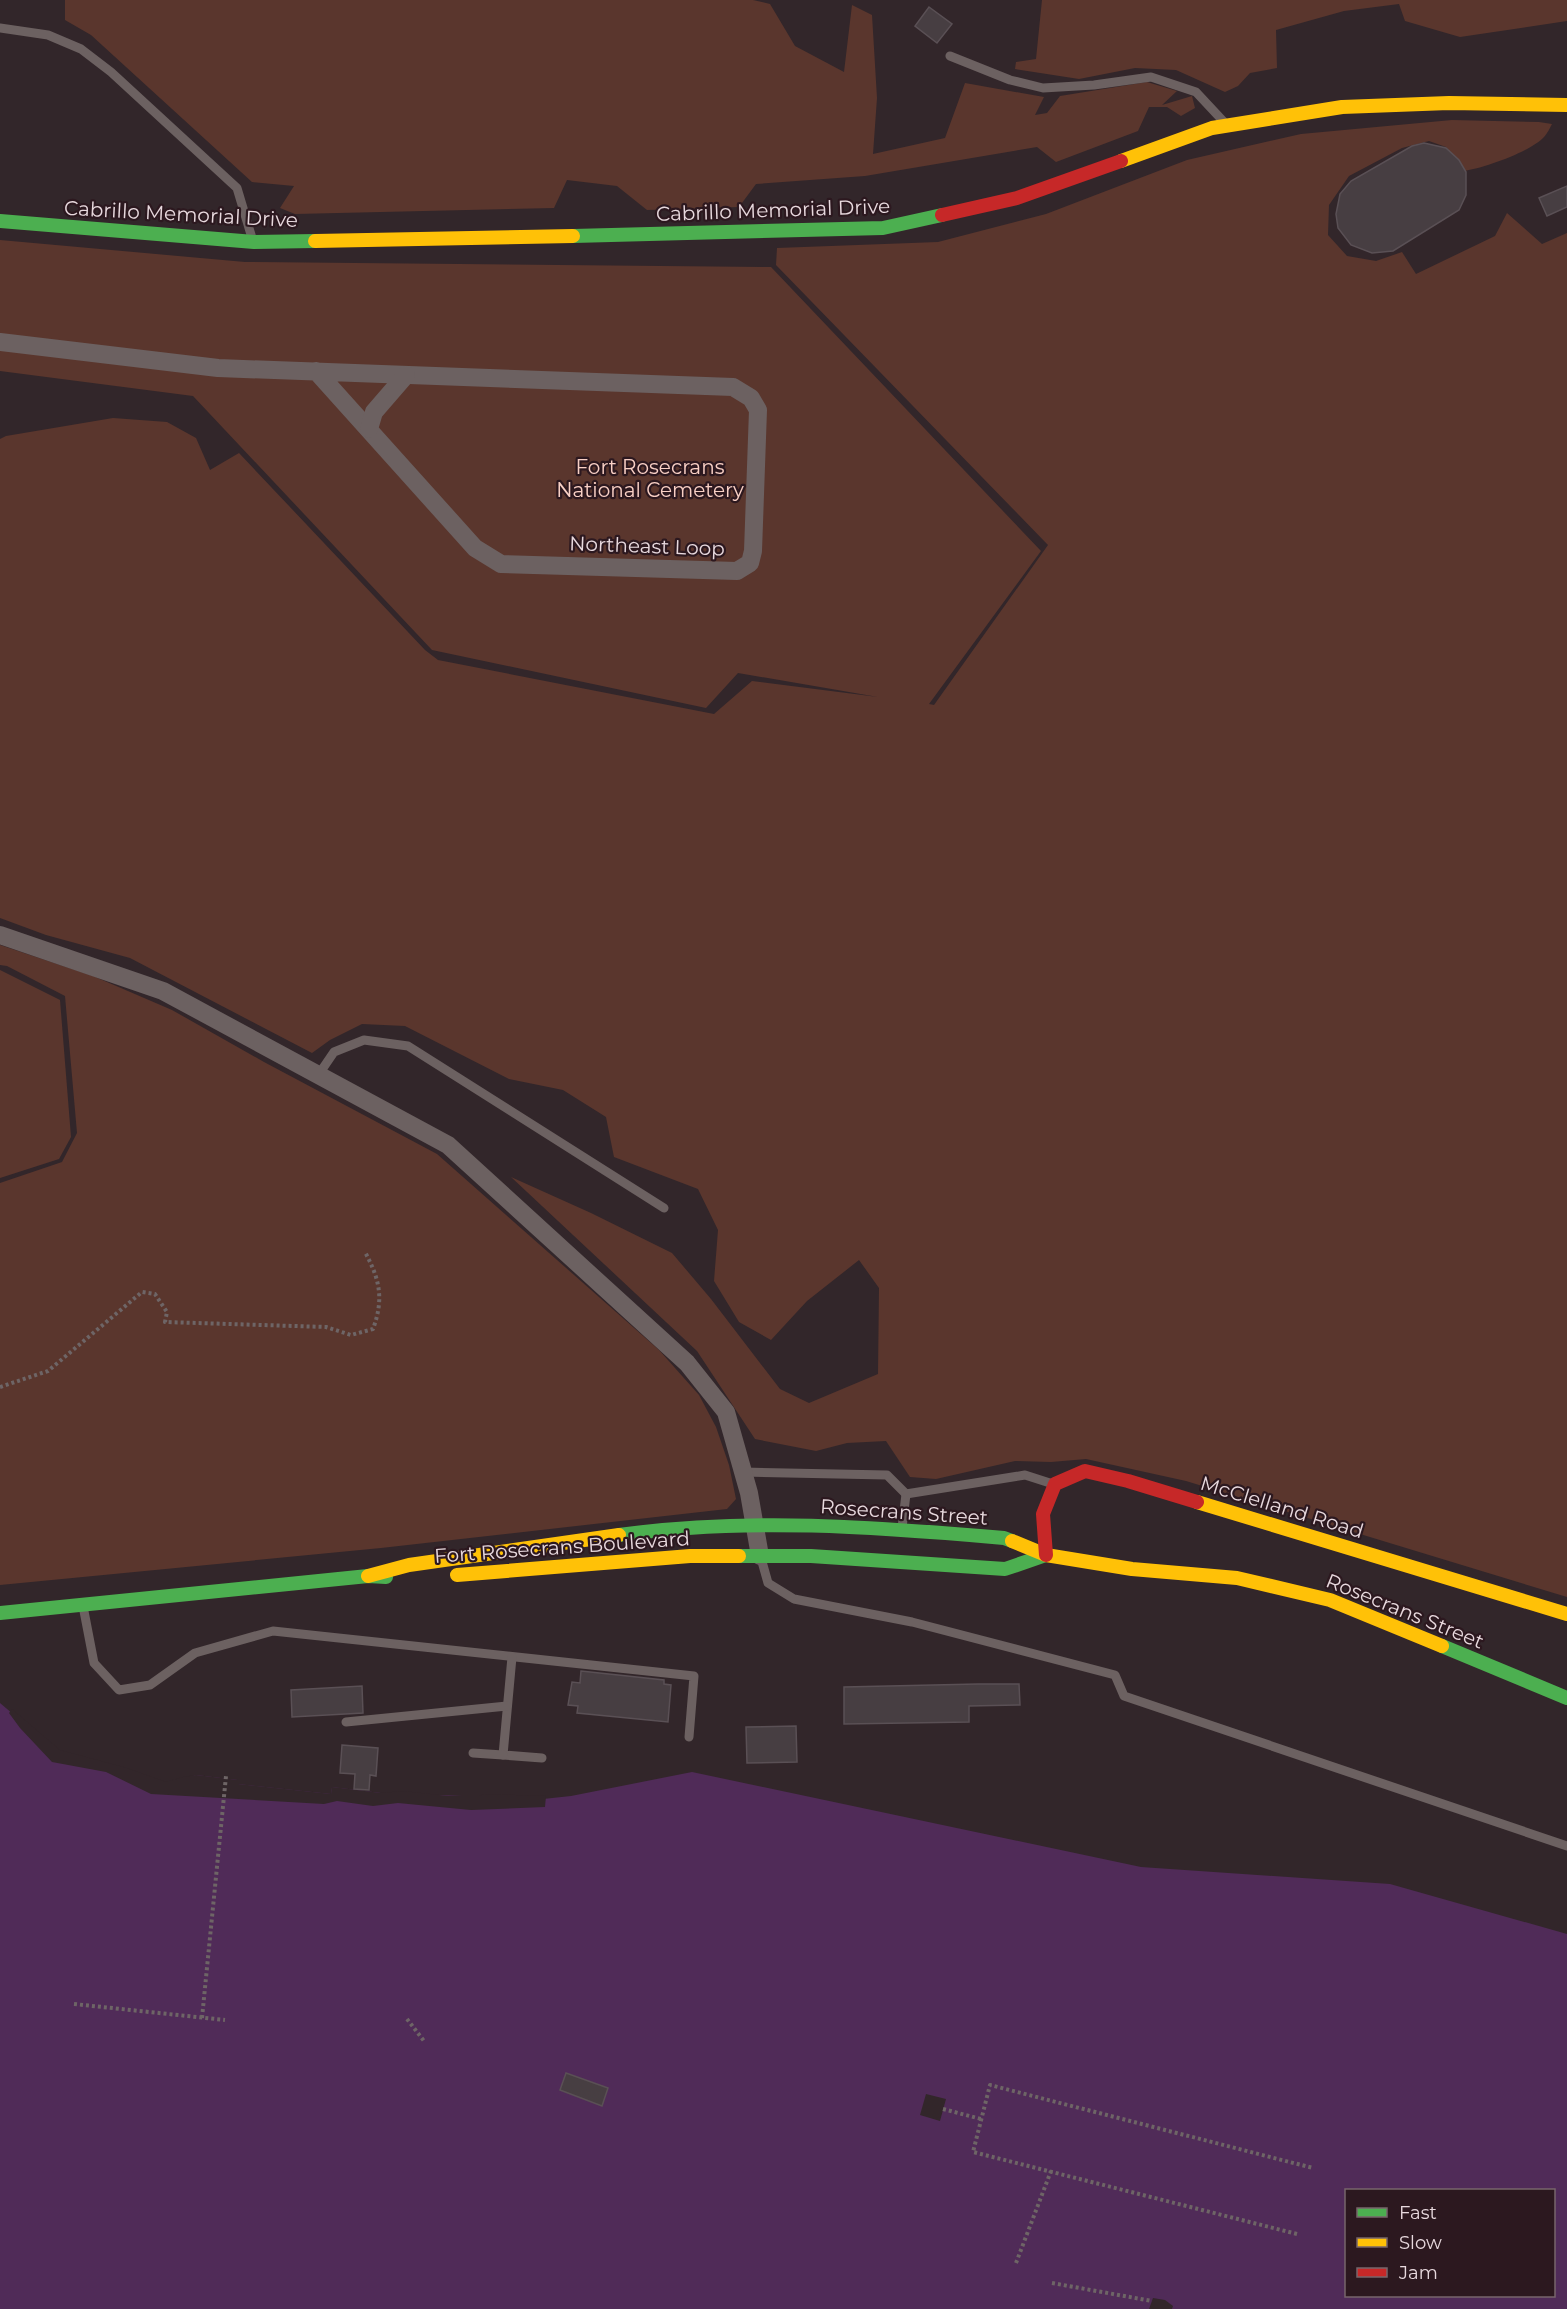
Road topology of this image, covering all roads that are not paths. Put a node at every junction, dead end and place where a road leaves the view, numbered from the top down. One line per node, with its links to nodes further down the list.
1 (0, 28): 6 (lane)
2 (950, 56): 4 (lane)
3 (1567, 105): 4 (street, Cabrillo Memorial Drive)
4 (1227, 126): 6 (street, Cabrillo Memorial Drive)
5 (0, 221): 6 (street, Cabrillo Memorial Drive)
6 (254, 242)
7 (0, 342): 8 (street)
8 (316, 371): 9 (street, Northeast Loop); 10 (street, Northeast Loop)
9 (406, 375): 10 (street); 10 (street, Northeast Loop)
10 (373, 433)
11 (0, 935): 12 (street)
12 (319, 1074): 13 (lane); 14 (street)
13 (664, 1208)
14 (743, 1472): 16 (lane); 17 (street)
15 (1056, 1484): 16 (lane); 19 (street); 26 (street, McClelland Road)
16 (906, 1494): 18 (lane)
17 (756, 1526): 18 (street, Rosecrans Street); 20 (street); 21 (street, Fort Rosecrans Boulevard)
18 (902, 1529): 19 (street, Rosecrans Street)
19 (1046, 1555): 20 (street, Rosecrans Street); 28 (street, Rosecrans Street)
20 (760, 1556): 22 (street, Fort Rosecrans Boulevard); 35 (lane)
21 (368, 1576): 23 (street, Fort Rosecrans Boulevard); 24 (street, Fort Rosecrans Boulevard)
22 (444, 1576)
23 (421, 1578)
24 (83, 1605): 25 (street, Fort Rosecrans Boulevard); 27 (lane)
25 (0, 1613)
26 (1567, 1614)
27 (512, 1657): 29 (lane); 31 (lane)
28 (1567, 1698)
29 (507, 1706): 30 (lane); 33 (lane)
30 (346, 1722)
31 (689, 1737)
32 (473, 1753): 33 (lane)
33 (503, 1755): 34 (lane)
34 (542, 1758)
35 (1567, 1846)

